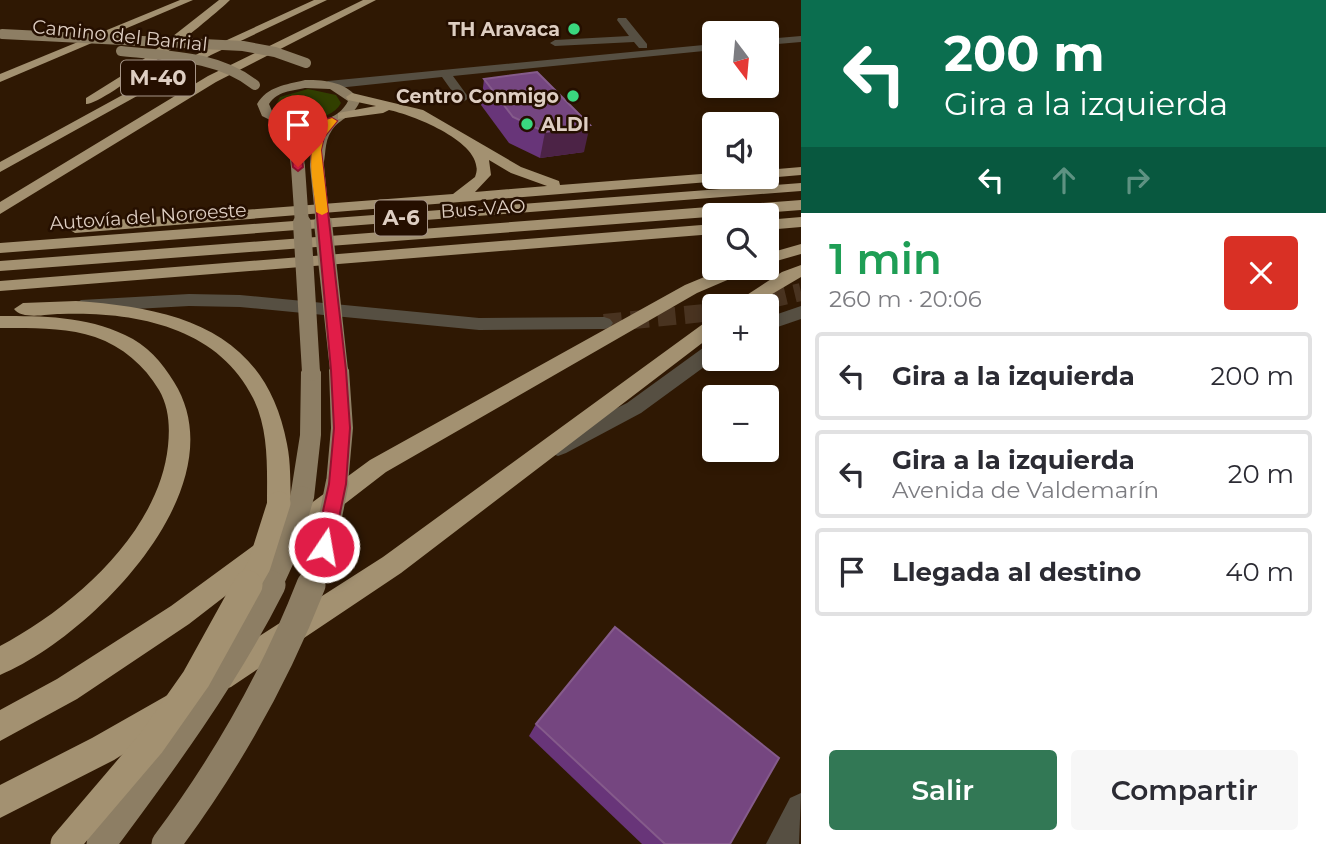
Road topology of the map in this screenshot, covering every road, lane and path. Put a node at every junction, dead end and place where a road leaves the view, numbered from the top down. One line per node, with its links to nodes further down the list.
1 (173, 0): 14 (highway)
2 (188, 0): 16 (highway)
3 (225, 0): 22 (highway)
4 (322, 0): 30 (highway, M-40)
5 (371, 0): 27 (highway, M-40)
6 (622, 20): 8 (street)
7 (1, 37): 18 (main road, Camino del Barrial, bridge); 21 (main road, Camino del Barrial, bridge)
8 (637, 39): 11 (street); 13 (street)
9 (801, 39): 10 (street)
10 (779, 41)
11 (555, 43)
12 (702, 48): 13 (street)
13 (649, 53): 15 (street)
14 (0, 65)
15 (444, 72): 17 (street); 20 (street)
16 (0, 78)
17 (366, 79): 18 (street); 19 (street)
18 (327, 85): 19 (main road); 21 (main road)
19 (351, 95): 23 (highway); 24 (main road)
20 (463, 99)
21 (265, 100): 25 (main road, Camino del Barrial)
22 (84, 105)
23 (399, 107): 24 (highway); 28 (highway)
24 (337, 119): 25 (main road); 68 (main road, bridge)
25 (284, 123): 61 (main road, bridge)
26 (48, 126): 29 (highway)
27 (115, 136): 38 (highway, M-40); 39 (highway)
28 (470, 142): 34 (highway); 36 (highway)
29 (0, 154)
30 (0, 167)
31 (801, 171): 32 (highway)
32 (779, 173)
33 (702, 178): 34 (highway)
34 (573, 187): 36 (highway)
35 (801, 187): 44 (highway, Autovía del Noroeste / A-6)
36 (460, 195): 43 (highway)
37 (801, 205): 47 (highway, Bus-VAO)
38 (0, 209)
39 (0, 216)
40 (801, 222): 41 (highway)
41 (779, 224)
42 (702, 230): 50 (highway, A-6)
43 (0, 234)
44 (0, 248)
45 (801, 249): 46 (highway)
46 (779, 255)
47 (0, 266)
48 (801, 270): 51 (highway)
49 (712, 280): 63 (highway)
50 (0, 286)
51 (758, 294)
52 (37, 308): 53 (highway); 57 (street); 61 (highway)
53 (0, 311)
54 (801, 312): 55 (street)
55 (779, 320)
56 (0, 321): 62 (highway)
57 (604, 323)
58 (702, 334): 60 (highway)
59 (702, 359): 60 (street)
60 (540, 456): 64 (highway)
61 (291, 500): 66 (highway, bridge); 67 (main road, bridge)
62 (0, 661)
63 (0, 726)
64 (0, 802)
65 (801, 809): 69 (street)
66 (65, 844)
67 (101, 844)
68 (166, 844)
69 (782, 844)

